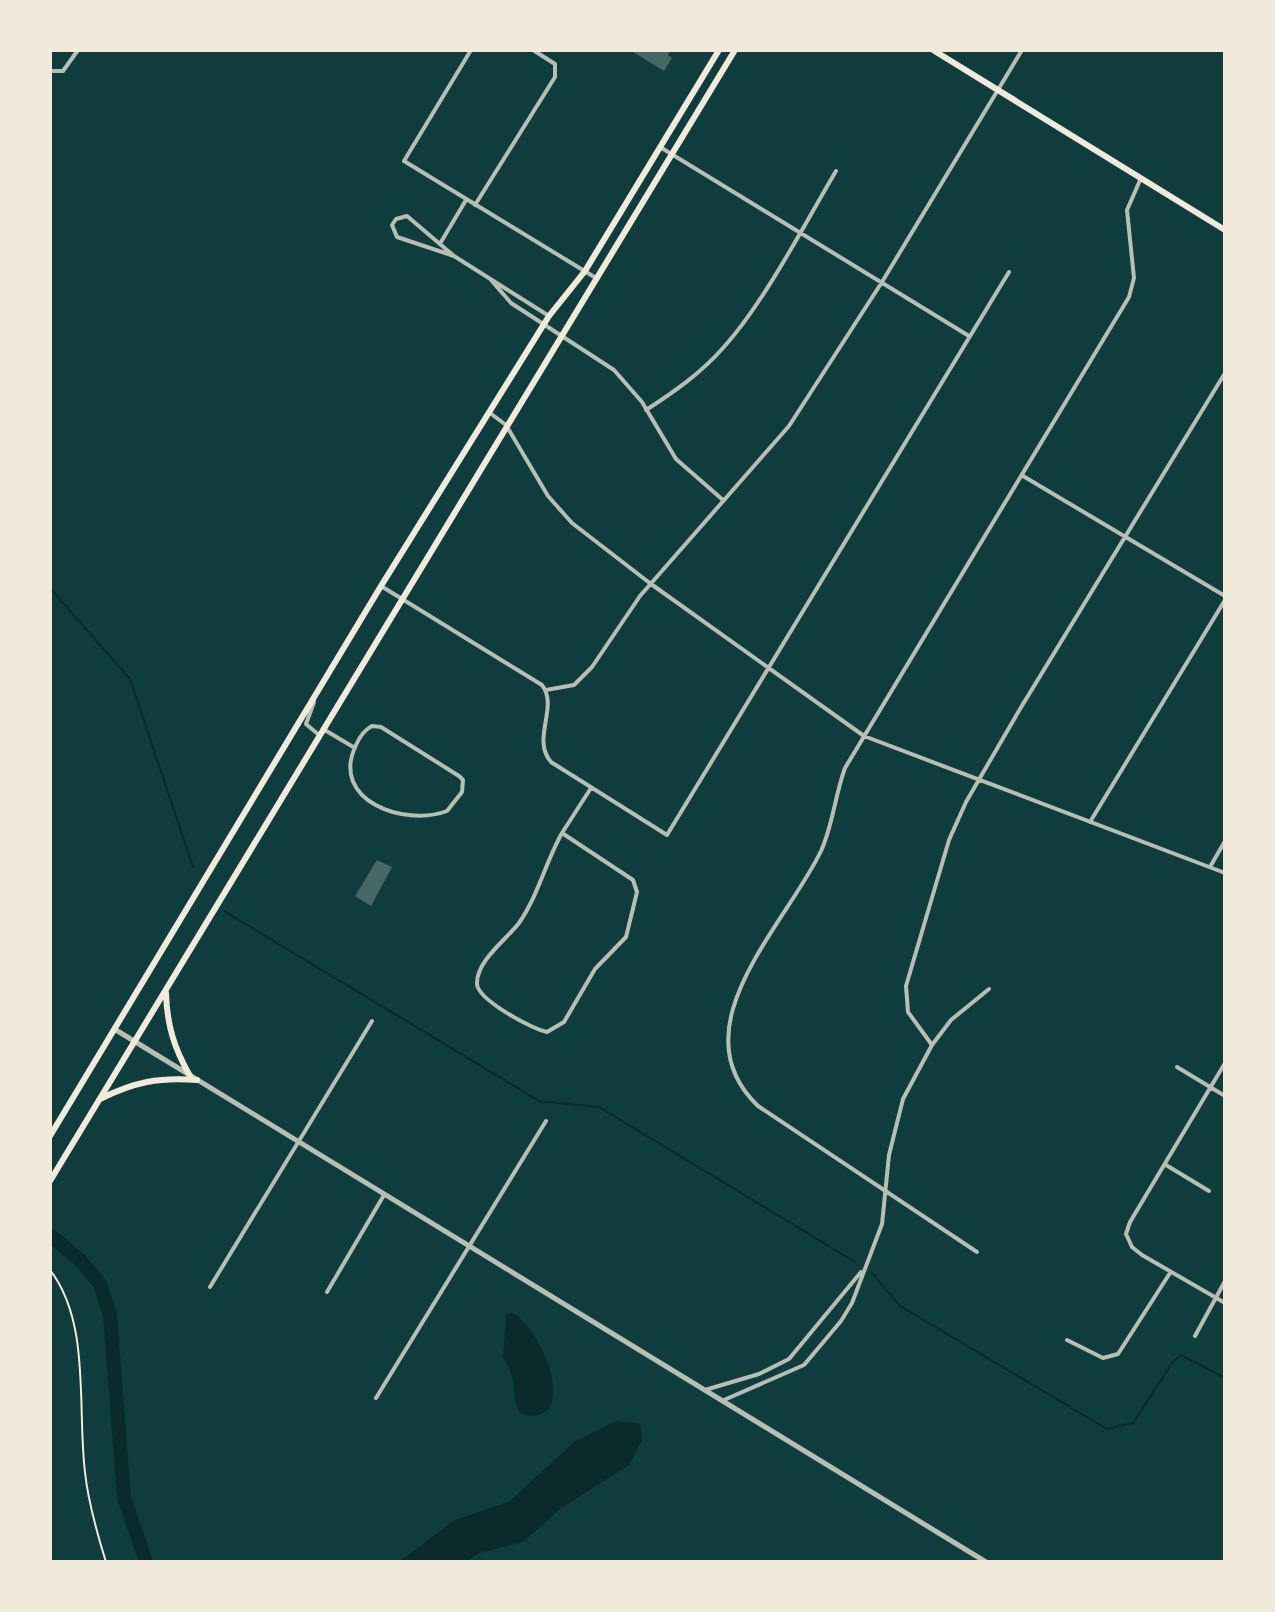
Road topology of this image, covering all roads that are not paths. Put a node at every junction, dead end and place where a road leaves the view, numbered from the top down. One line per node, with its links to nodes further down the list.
1 (78, 50): 8 (street)
2 (471, 50): 14 (street)
3 (533, 50): 15 (street)
4 (719, 50): 10 (main road)
5 (735, 50): 11 (main road)
6 (933, 50): 9 (main road)
7 (1022, 50): 9 (street)
8 (50, 71)
9 (998, 90): 13 (main road); 24 (street)
10 (660, 147): 11 (street); 20 (main road)
11 (672, 154): 17 (street); 22 (main road)
12 (836, 171): 17 (street)
13 (1141, 178): 16 (main road); 33 (street)
14 (466, 200): 15 (street); 18 (street)
15 (475, 205): 20 (street)
16 (1225, 230)
17 (799, 232): 24 (street); 30 (street)
18 (441, 242): 19 (street); 19 (street)
19 (454, 256): 23 (street)
20 (585, 271): 22 (street); 25 (main road)
21 (1009, 272): 28 (street)
22 (596, 278): 27 (main road)
23 (491, 280): 25 (street); 26 (street)
24 (882, 282): 28 (street); 34 (street)
25 (549, 316): 26 (main road)
26 (543, 325): 27 (street); 31 (main road)
27 (561, 335): 30 (street); 32 (main road)
28 (969, 336): 40 (street)
29 (1225, 373): 35 (street)
30 (646, 410): 34 (street)
31 (490, 413): 32 (street); 37 (main road)
32 (506, 425): 36 (street); 38 (main road)
33 (1023, 476): 35 (street); 44 (street)
34 (723, 501): 36 (street)
35 (1126, 537): 39 (street); 46 (street)
36 (651, 584): 40 (street); 42 (street)
37 (381, 586): 38 (street); 41 (main road)
38 (401, 598): 42 (street); 43 (main road)
39 (1225, 598): 48 (street)
40 (768, 669): 44 (street); 47 (street)
41 (326, 678): 43 (street); 56 (main road)
42 (546, 690): 47 (street)
43 (321, 732): 45 (street); 54 (main road)
44 (864, 736): 46 (street); 70 (street)
45 (355, 748): 45 (street)
46 (979, 780): 48 (street); 58 (street)
47 (591, 788): 49 (street)
48 (1090, 822): 51 (street)
49 (562, 833): 49 (street)
50 (1225, 841): 51 (street)
51 (1210, 867): 52 (street)
52 (1225, 873)
53 (989, 989): 58 (street)
54 (166, 991): 57 (main road); 61 (main road)
55 (372, 1021): 67 (street)
56 (116, 1030): 57 (street); 66 (main road)
57 (135, 1042): 61 (street); 64 (main road)
58 (932, 1045): 70 (street)
59 (1225, 1063): 62 (street)
60 (1177, 1067): 62 (street)
61 (194, 1078): 64 (main road); 67 (street)
62 (1211, 1087): 63 (street); 68 (street)
63 (1225, 1096)
64 (100, 1099): 69 (main road)
65 (546, 1121): 73 (street)
66 (50, 1136)
67 (299, 1142): 72 (street); 78 (street)
68 (1166, 1165): 71 (street); 76 (street)
69 (50, 1181)
70 (887, 1190): 74 (street); 75 (street)
71 (1209, 1191)
72 (384, 1195): 73 (street); 79 (street)
73 (469, 1246): 84 (street); 85 (street)
74 (977, 1252)
75 (861, 1272): 84 (street); 86 (street)
76 (1170, 1273): 80 (street); 83 (street)
77 (1225, 1281): 80 (street)
78 (210, 1287)
79 (327, 1292)
80 (1216, 1298): 81 (street); 82 (street)
81 (1225, 1303)
82 (1195, 1336)
83 (1067, 1340)
84 (705, 1390): 86 (street)
85 (376, 1398)
86 (722, 1401): 87 (street)
87 (986, 1562)

